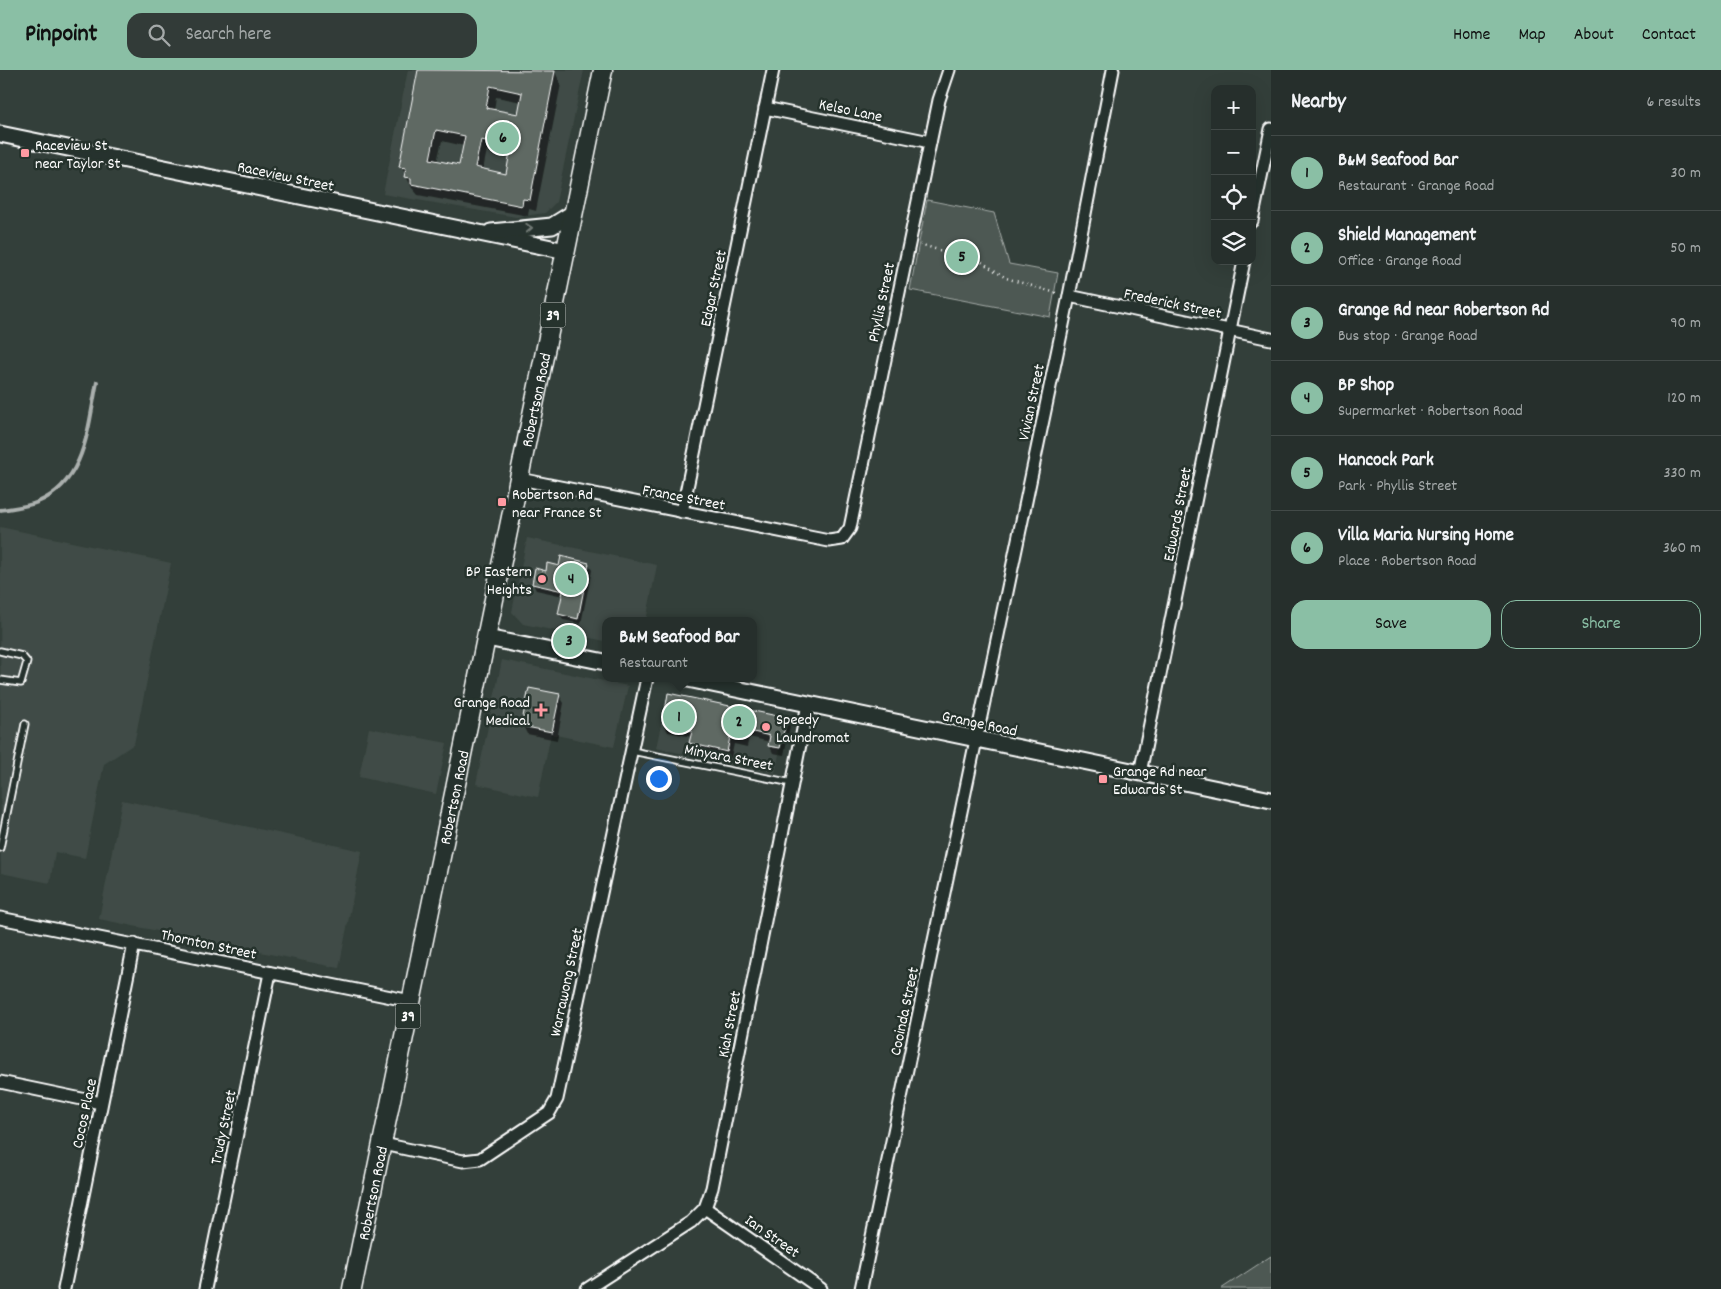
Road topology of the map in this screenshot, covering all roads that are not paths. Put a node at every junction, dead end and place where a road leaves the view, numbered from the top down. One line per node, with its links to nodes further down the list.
1 (603, 70): 9 (main road, Robertson Road / 39)
2 (773, 70): 5 (street, Edgar Street)
3 (949, 70): 8 (street, Phyllis Street)
4 (1113, 70): 14 (street, Vivian Street)
5 (765, 108): 8 (street, Kelso Lane); 18 (street, Edgar Street)
6 (1271, 129): 10 (street)
7 (0, 134): 11 (main road, Raceview Street)
8 (930, 142): 19 (street, Phyllis Street)
9 (574, 213): 11 (main road, one-way to 9); 12 (main road, Robertson Road / 39)
10 (1252, 220)
11 (482, 234): 12 (main road, Raceview Street)
12 (566, 251): 17 (main road, Robertson Road / 39)
13 (1243, 265): 15 (street, Edwards Street)
14 (1069, 296): 15 (street, Frederick Street); 28 (street, Vivian Street)
15 (1230, 330): 16 (street, Frederick Street); 30 (street, Edwards Street)
16 (1271, 339)
17 (520, 480): 18 (street, France Street); 20 (main road, Robertson Road / 39)
18 (682, 512): 19 (street, France Street)
19 (842, 539)
20 (487, 638): 22 (main road); 37 (main road, Robertson Road / 39)
21 (0, 651): 23 (lane)
22 (602, 661)
23 (0, 680)
24 (646, 682): 29 (street, Warrawong Street)
25 (702, 682): 26 (main road, Grange Road)
26 (808, 704): 28 (main road, Grange Road); 31 (street, Kiah Street)
27 (25, 724): 33 (lane)
28 (976, 739): 30 (main road, Grange Road); 47 (street, Cooinda Street)
29 (632, 751): 31 (lane, Minyara Street); 40 (street, Warrawong Street)
30 (1140, 773): 32 (main road, Grange Road)
31 (792, 783): 41 (street, Kiah Street)
32 (1271, 800)
33 (0, 848)
34 (0, 918): 35 (street, Thornton Street)
35 (134, 944): 36 (street, Thornton Street); 39 (street, Cocos Place)
36 (270, 972): 37 (street, Thornton Street); 43 (street, Trudy Street)
37 (411, 1001): 40 (main road, Robertson Road / 39)
38 (0, 1082): 39 (street)
39 (101, 1103): 42 (street, Cocos Place)
40 (383, 1144): 44 (main road, Robertson Road / 39)
41 (705, 1208): 45 (street); 46 (street, Ian Street)
42 (64, 1289)
43 (205, 1289)
44 (352, 1289)
45 (587, 1289)
46 (821, 1289)
47 (861, 1289)

